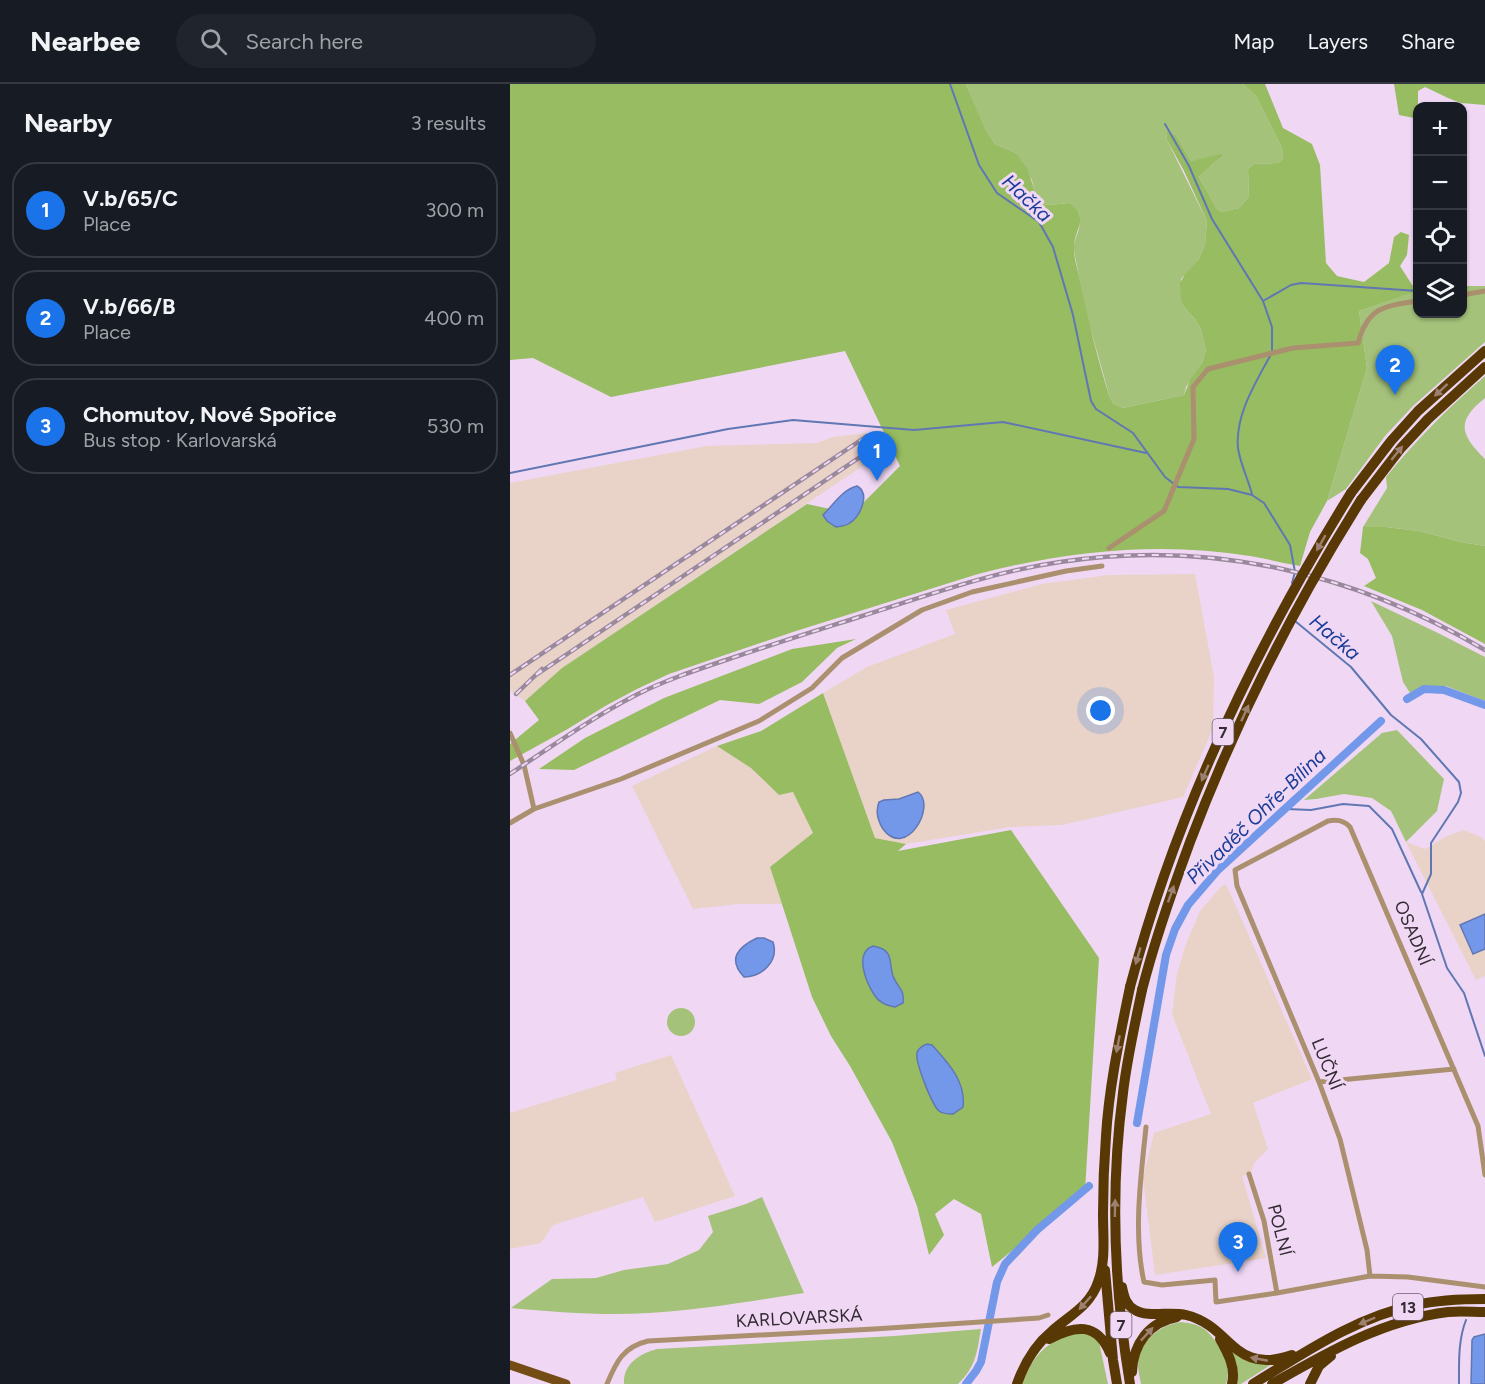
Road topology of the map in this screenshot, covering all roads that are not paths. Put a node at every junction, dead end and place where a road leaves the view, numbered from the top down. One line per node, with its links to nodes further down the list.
1 (1485, 291): 2 (street)
2 (1467, 293)
3 (1413, 302): 6 (street)
4 (1485, 351): 17 (highway, 7, one-way to 17, bridge)
5 (1485, 367): 18 (highway, 7, one-way to 5, bridge)
6 (1109, 548)
7 (1102, 566): 9 (street)
8 (510, 733): 9 (street)
9 (534, 809): 10 (street)
10 (510, 823)
11 (1235, 870): 12 (street, OSADNÍ); 13 (street, LUČNÍ)
12 (1454, 1069): 13 (street); 16 (street, OSADNÍ)
13 (1319, 1082): 19 (street, LUČNÍ)
14 (1146, 1127): 21 (street)
15 (1249, 1174): 21 (street, POLNÍ)
16 (1485, 1175)
17 (1103, 1249): 28 (highway, one-way to 28); 29 (highway, 7)
18 (1116, 1266): 25 (highway); 35 (highway, 7)
19 (1370, 1276): 20 (street); 21 (street)
20 (1485, 1287)
21 (1278, 1293)
22 (1485, 1299): 27 (highway, 13, one-way to 27)
23 (1485, 1312): 26 (highway, 13)
24 (1048, 1315): 32 (street, KARLOVARSKÁ)
25 (1201, 1321): 27 (highway, one-way to 25); 35 (highway, one-way to 25); 36 (highway)
26 (1352, 1341): 38 (highway, 13); 39 (highway)
27 (1315, 1346): 37 (highway, 13)
28 (1033, 1352): 29 (highway); 33 (highway)
29 (1113, 1360): 34 (highway, 7)
30 (510, 1365): 31 (main road)
31 (566, 1384)
32 (607, 1384)
33 (1017, 1384)
34 (1117, 1384)
35 (1131, 1384)
36 (1232, 1384)
37 (1253, 1384)
38 (1272, 1384)
39 (1310, 1384)

